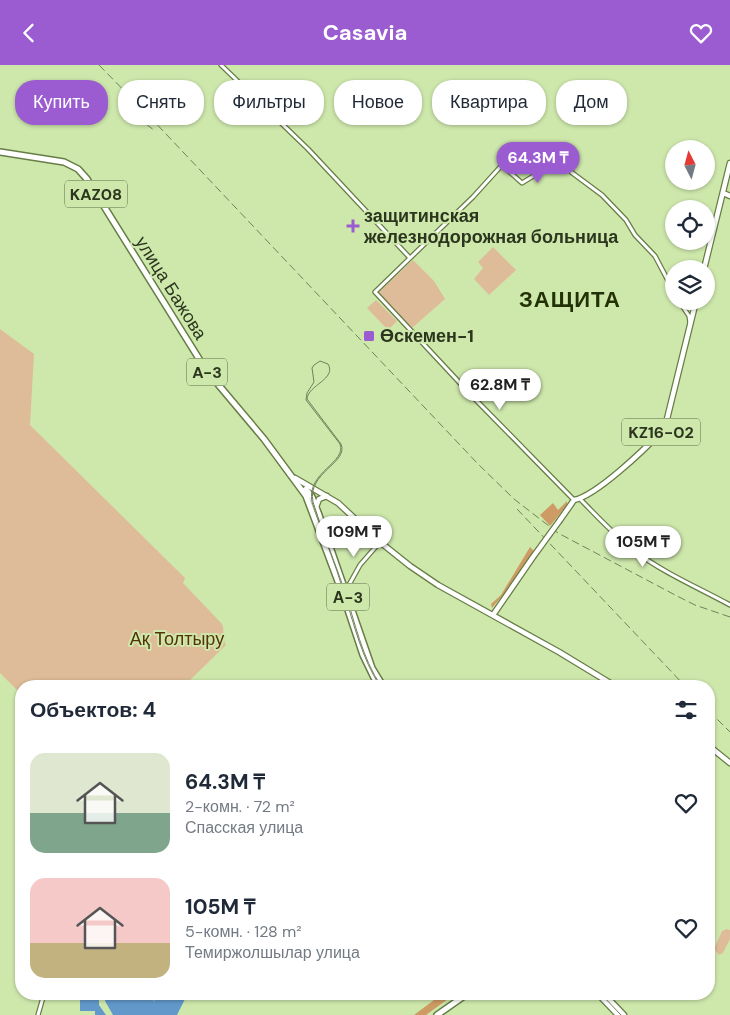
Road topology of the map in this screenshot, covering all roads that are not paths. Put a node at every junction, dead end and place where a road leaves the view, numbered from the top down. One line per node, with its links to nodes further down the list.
1 (221, 65): 7 (street)
2 (0, 152): 6 (highway, улица Бажова / KAZ08)
3 (730, 163): 4 (main road)
4 (723, 193): 5 (main road); 8 (main road)
5 (730, 196)
6 (134, 255): 14 (highway, улица Бажова / A-3)
7 (410, 258): 9 (street); 16 (street)
8 (706, 260)
9 (665, 275)
10 (684, 310): 13 (street)
11 (686, 310): 12 (street)
12 (694, 310): 13 (main road, KZ16-02)
13 (690, 324): 16 (main road, KZ16-02)
14 (294, 478): 15 (main road, улица Бажова); 17 (highway); 19 (highway)
15 (327, 496): 17 (main road); 18 (main road, улица Бажова)
16 (577, 499): 20 (street); 21 (main road, KZ16-02, bridge)
17 (316, 507): 19 (highway, А-3)
18 (380, 542): 19 (street); 21 (main road, улица Бажова)
19 (344, 590): 22 (highway); 23 (highway, А-3)
20 (730, 605)
21 (493, 615): 24 (main road, улица Бажова)
22 (375, 680)
23 (379, 680)
24 (605, 680)
25 (715, 751): 26 (main road)
26 (730, 763)
27 (42, 1000): 31 (street)
28 (458, 1000): 32 (highway)
29 (604, 1000): 33 (main road)
30 (610, 1000): 34 (main road)
31 (38, 1015)
32 (437, 1015)
33 (618, 1015)
34 (624, 1015)

